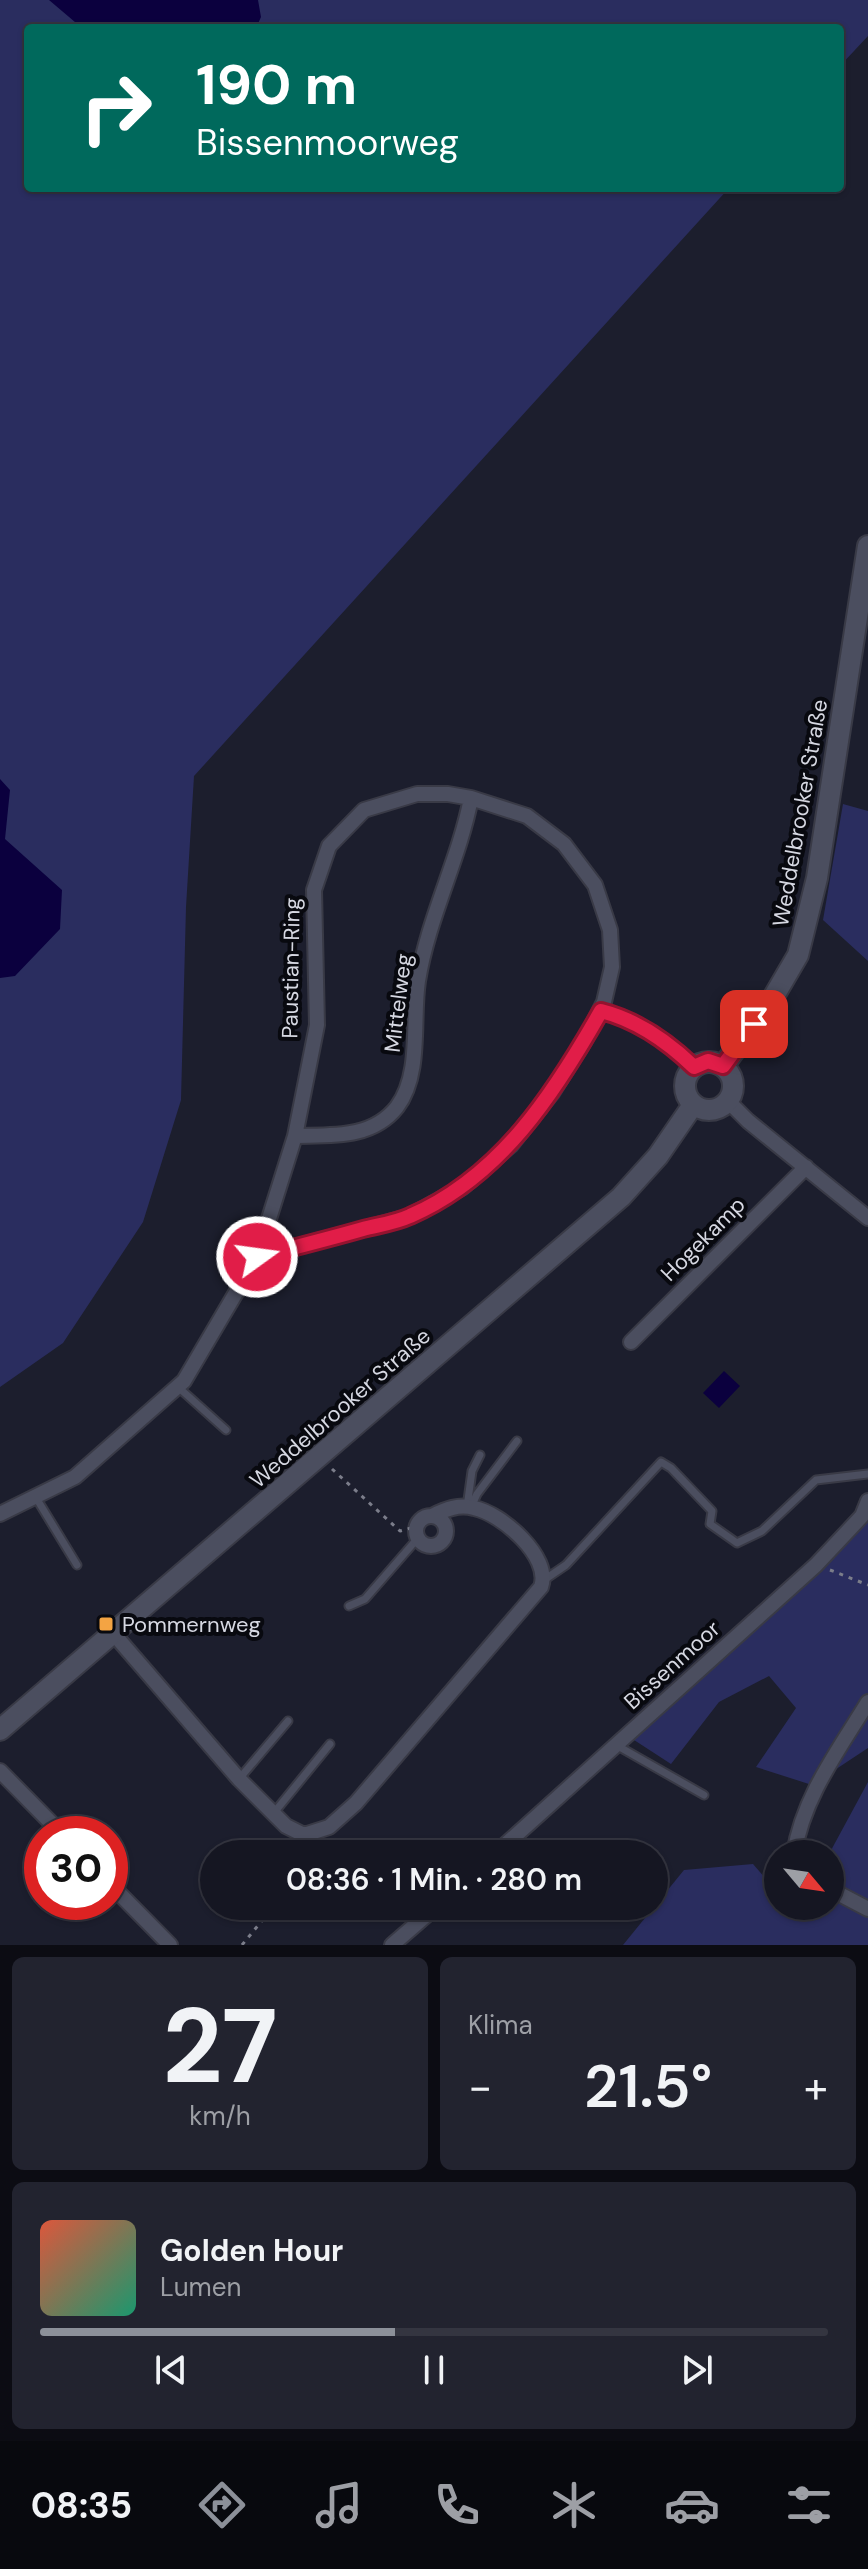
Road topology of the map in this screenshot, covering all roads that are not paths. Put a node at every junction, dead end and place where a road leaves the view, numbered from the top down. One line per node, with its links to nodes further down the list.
1 (868, 546): 4 (street, Weddelbrooker Straße)
2 (471, 798): 3 (street, Paustian-Ring); 8 (street, Mittelweg); 8 (street, Paustian-Ring)
3 (601, 1011): 5 (street); 11 (street, Paustian-Ring)
4 (723, 1066): 5 (street); 6 (street)
5 (694, 1067): 7 (street)
6 (728, 1101): 7 (street); 9 (street)
7 (693, 1105): 26 (street, Weddelbrooker Straße)
8 (295, 1136): 11 (street, Paustian-Ring)
9 (806, 1167): 10 (street); 12 (street, Hogekamp)
10 (868, 1218)
11 (257, 1257): 13 (street, Paustian-Ring)
12 (631, 1342)
13 (178, 1387): 14 (lane); 18 (street, Paustian-Ring)
14 (226, 1430)
15 (517, 1441): 20 (lane)
16 (480, 1455): 20 (lane)
17 (868, 1474): 24 (lane)
18 (35, 1496): 21 (street, Paustian-Ring); 23 (lane)
19 (868, 1501): 31 (street, Bissenmoor)
20 (469, 1507): 22 (street); 24 (street)
21 (0, 1514)
22 (423, 1526): 25 (lane)
23 (77, 1565)
24 (544, 1580): 37 (street)
25 (349, 1606)
26 (113, 1633): 29 (street, Weddelbrooker Straße); 33 (street)
27 (868, 1702): 40 (street)
28 (288, 1721): 33 (lane)
29 (0, 1730)
30 (330, 1744): 35 (lane)
31 (616, 1745): 34 (lane); 39 (street, Bissenmoor)
32 (0, 1771): 36 (street)
33 (239, 1779): 35 (street)
34 (704, 1795)
35 (273, 1814): 37 (street)
36 (44, 1816)
37 (304, 1835): 38 (lane)
38 (304, 1840)
39 (511, 1840)
40 (796, 1840)
41 (844, 1896): 43 (street)
42 (128, 1902): 45 (street)
43 (868, 1909)
44 (421, 1920): 46 (street)
45 (170, 1945)
46 (392, 1945)

